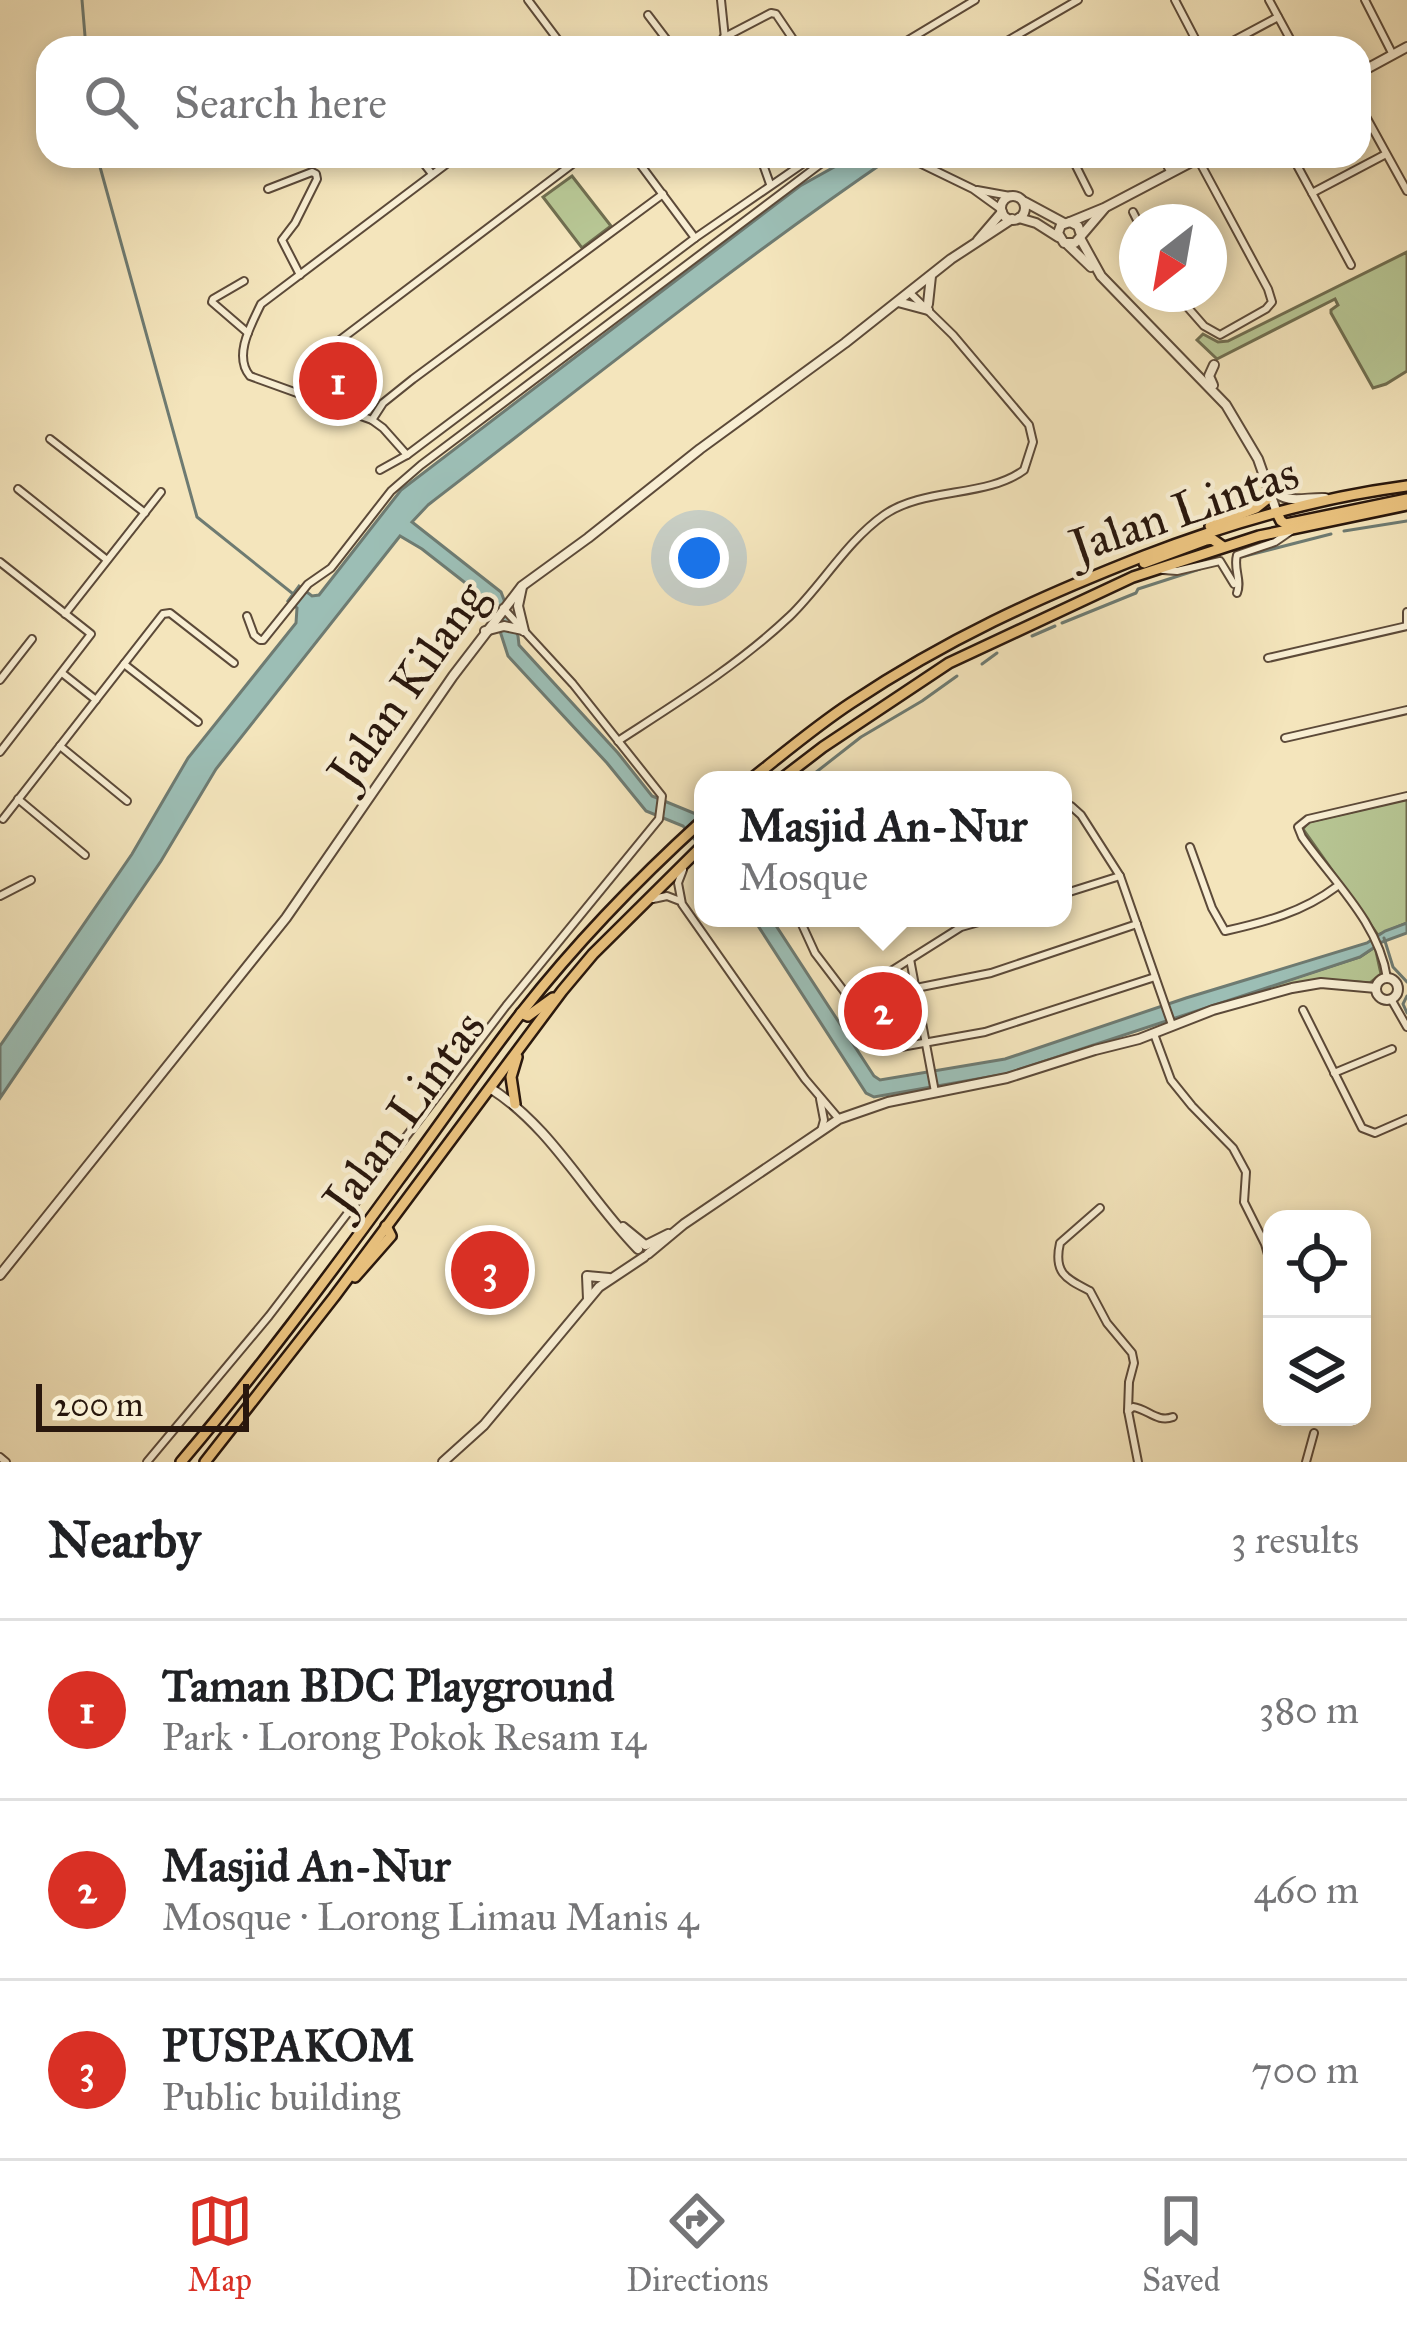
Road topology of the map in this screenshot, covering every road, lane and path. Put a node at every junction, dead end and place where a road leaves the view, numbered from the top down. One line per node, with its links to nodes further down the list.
1 (528, 0): 10 (street)
2 (722, 0): 12 (street)
3 (975, 0): 15 (street)
4 (1078, 0): 16 (street)
5 (1174, 0): 17 (street)
6 (1269, 0): 9 (street)
7 (1365, 0): 21 (street)
8 (648, 15): 11 (street)
9 (1278, 17): 18 (street); 19 (street)
10 (555, 36)
11 (664, 36)
12 (725, 36)
13 (736, 36): 14 (street)
14 (791, 36)
15 (915, 36)
16 (1016, 36)
17 (1194, 36)
18 (1242, 36)
19 (1288, 36)
20 (1407, 47): 21 (street)
21 (1393, 55): 22 (street)
22 (1371, 67)
23 (1371, 126): 24 (street)
24 (1386, 154): 25 (street); 45 (street)
25 (1371, 162)
26 (427, 168): 41 (street)
27 (440, 168): 41 (street)
28 (567, 168): 72 (street)
29 (643, 168): 48 (street)
30 (764, 168): 42 (street)
31 (795, 168): 42 (street)
32 (815, 168): 99 (street)
33 (930, 168): 44 (street)
34 (1076, 168): 46 (street)
35 (1168, 168): 40 (street)
36 (1180, 168): 40 (street)
37 (1207, 168): 51 (street)
38 (1298, 168): 47 (street)
39 (1359, 168): 47 (street)
40 (1171, 173): 52 (street)
41 (432, 174): 62 (street)
42 (770, 184): 58 (street)
43 (268, 188): 62 (street)
44 (973, 189): 49 (street); 54 (street)
45 (1407, 191)
46 (1089, 193)
47 (1312, 193): 61 (street)
48 (663, 194): 58 (street); 74 (street)
49 (1010, 196): 50 (street); 54 (street)
50 (1023, 201): 55 (street); 56 (street)
51 (1225, 204)
52 (1105, 208): 56 (street); 57 (street)
53 (1227, 208): 69 (street)
54 (1002, 211): 55 (street); 60 (street, Jalan Kilang)
55 (1016, 219): 59 (street); 60 (street, Jalan Kilang)
56 (1067, 222): 57 (street); 59 (street)
57 (1080, 236): 59 (street); 64 (street)
58 (695, 238): 76 (street)
59 (1063, 241): 64 (street)
60 (977, 242): 63 (street, Jalan Kilang)
61 (1351, 265)
62 (301, 274): 70 (street)
63 (931, 275): 66 (street, Jalan Kilang); 68 (street)
64 (1101, 276): 73 (street)
65 (244, 281): 70 (street)
66 (912, 291): 67 (street, Jalan Kilang); 68 (street)
67 (898, 302): 68 (street); 93 (street, Jalan Kilang)
68 (928, 307): 113 (street)
69 (1192, 312)
70 (248, 333): 72 (street)
71 (1214, 365): 73 (street)
72 (310, 399): 74 (street)
73 (1226, 405): 78 (street)
74 (372, 420): 76 (street)
75 (50, 439): 85 (street)
76 (406, 455): 77 (street)
77 (380, 470)
78 (1268, 484): 82 (street); 83 (street)
79 (1407, 486): 83 (highway, Jalan Lintas)
80 (18, 489): 90 (street)
81 (161, 492): 85 (street)
82 (1271, 496): 86 (street); 88 (highway)
83 (1327, 498): 86 (highway, Jalan Lintas)
84 (1407, 502): 86 (highway); 87 (highway, Jalan Lintas)
85 (145, 513): 90 (street)
86 (1277, 513): 88 (highway, Jalan Lintas)
87 (1293, 529): 89 (highway, Jalan Lintas); 95 (street)
88 (1201, 533): 94 (highway, Jalan Lintas)
89 (1222, 546): 92 (highway, Jalan Lintas); 92 (street); 94 (highway)
90 (107, 560): 98 (street)
91 (0, 562): 98 (street)
92 (1155, 570): 117 (highway, Jalan Lintas)
93 (522, 586): 96 (street, Jalan Kilang); 102 (street)
94 (1064, 587): 116 (highway, Jalan Lintas)
95 (1238, 593)
96 (503, 608): 101 (street, Jalan Kilang); 102 (street)
97 (1407, 612): 100 (street)
98 (65, 614): 107 (street)
99 (248, 616)
100 (1407, 626): 104 (street)
101 (485, 631): 102 (street); 170 (street, Jalan Kilang)
102 (524, 631): 113 (street)
103 (32, 638): 108 (street)
104 (1268, 658)
105 (234, 663): 106 (street)
106 (124, 664): 109 (street); 111 (street)
107 (62, 674): 109 (street); 115 (street)
108 (0, 680)
109 (96, 700): 114 (street)
110 (1407, 710): 112 (street)
111 (198, 722)
112 (1285, 738)
113 (618, 741): 177 (street)
114 (60, 746): 119 (street); 120 (street)
115 (0, 752)
116 (761, 771)
117 (792, 771)
118 (1407, 796): 130 (street)
119 (18, 799): 122 (street); 127 (street)
120 (127, 801)
121 (1072, 811): 128 (street)
122 (2, 819)
123 (694, 828): 149 (highway, Jalan Lintas)
124 (1190, 848): 130 (street)
125 (694, 853): 134 (highway, Jalan Lintas)
126 (694, 854): 133 (street)
127 (85, 855)
128 (1120, 876): 131 (street); 136 (street)
129 (31, 880): 132 (street)
130 (1337, 886): 142 (street)
131 (1072, 891)
132 (0, 896)
133 (682, 904): 134 (street); 135 (street)
134 (641, 905): 145 (highway, Jalan Lintas)
135 (694, 921)
136 (1137, 924): 141 (street); 143 (street)
137 (698, 927): 160 (street)
138 (803, 927): 147 (street)
139 (962, 927): 140 (street)
140 (910, 958): 143 (street); 147 (street)
141 (1155, 976): 150 (street); 153 (street)
142 (1387, 978): 144 (street); 146 (street)
143 (916, 988): 153 (street)
144 (1376, 988): 146 (street); 150 (street)
145 (562, 991): 149 (highway); 154 (highway, Jalan Lintas)
146 (1399, 993): 151 (street)
147 (850, 1000): 153 (street)
148 (1303, 1010): 156 (street)
149 (521, 1012): 159 (highway, Jalan Lintas)
150 (1171, 1022): 152 (street)
151 (1407, 1027)
152 (1154, 1034): 158 (street); 168 (street)
153 (926, 1042): 158 (street)
154 (521, 1046): 157 (highway, Jalan Lintas); 161 (highway)
155 (1392, 1049): 156 (street)
156 (1334, 1072): 163 (street)
157 (490, 1088): 159 (highway); 161 (street); 167 (highway, Jalan Lintas)
158 (934, 1089): 162 (street)
159 (464, 1090): 166 (highway, Jalan Lintas)
160 (820, 1099): 162 (street); 164 (street)
161 (515, 1104): 169 (street)
162 (839, 1119): 164 (street)
163 (1407, 1119)
164 (821, 1131): 169 (street)
165 (1100, 1208): 173 (street)
166 (366, 1226): 167 (highway); 176 (highway, Jalan Lintas)
167 (386, 1226): 178 (highway, Jalan Lintas)
168 (1263, 1240)
169 (643, 1250): 171 (street)
170 (0, 1275)
171 (614, 1276): 172 (street); 172 (street)
172 (587, 1301): 179 (street)
173 (1128, 1411): 174 (street); 180 (street)
174 (1173, 1417)
175 (1314, 1432): 181 (street)
176 (186, 1458)
177 (147, 1462)
178 (208, 1462)
179 (443, 1462)
180 (1138, 1462)
181 (1306, 1462)

